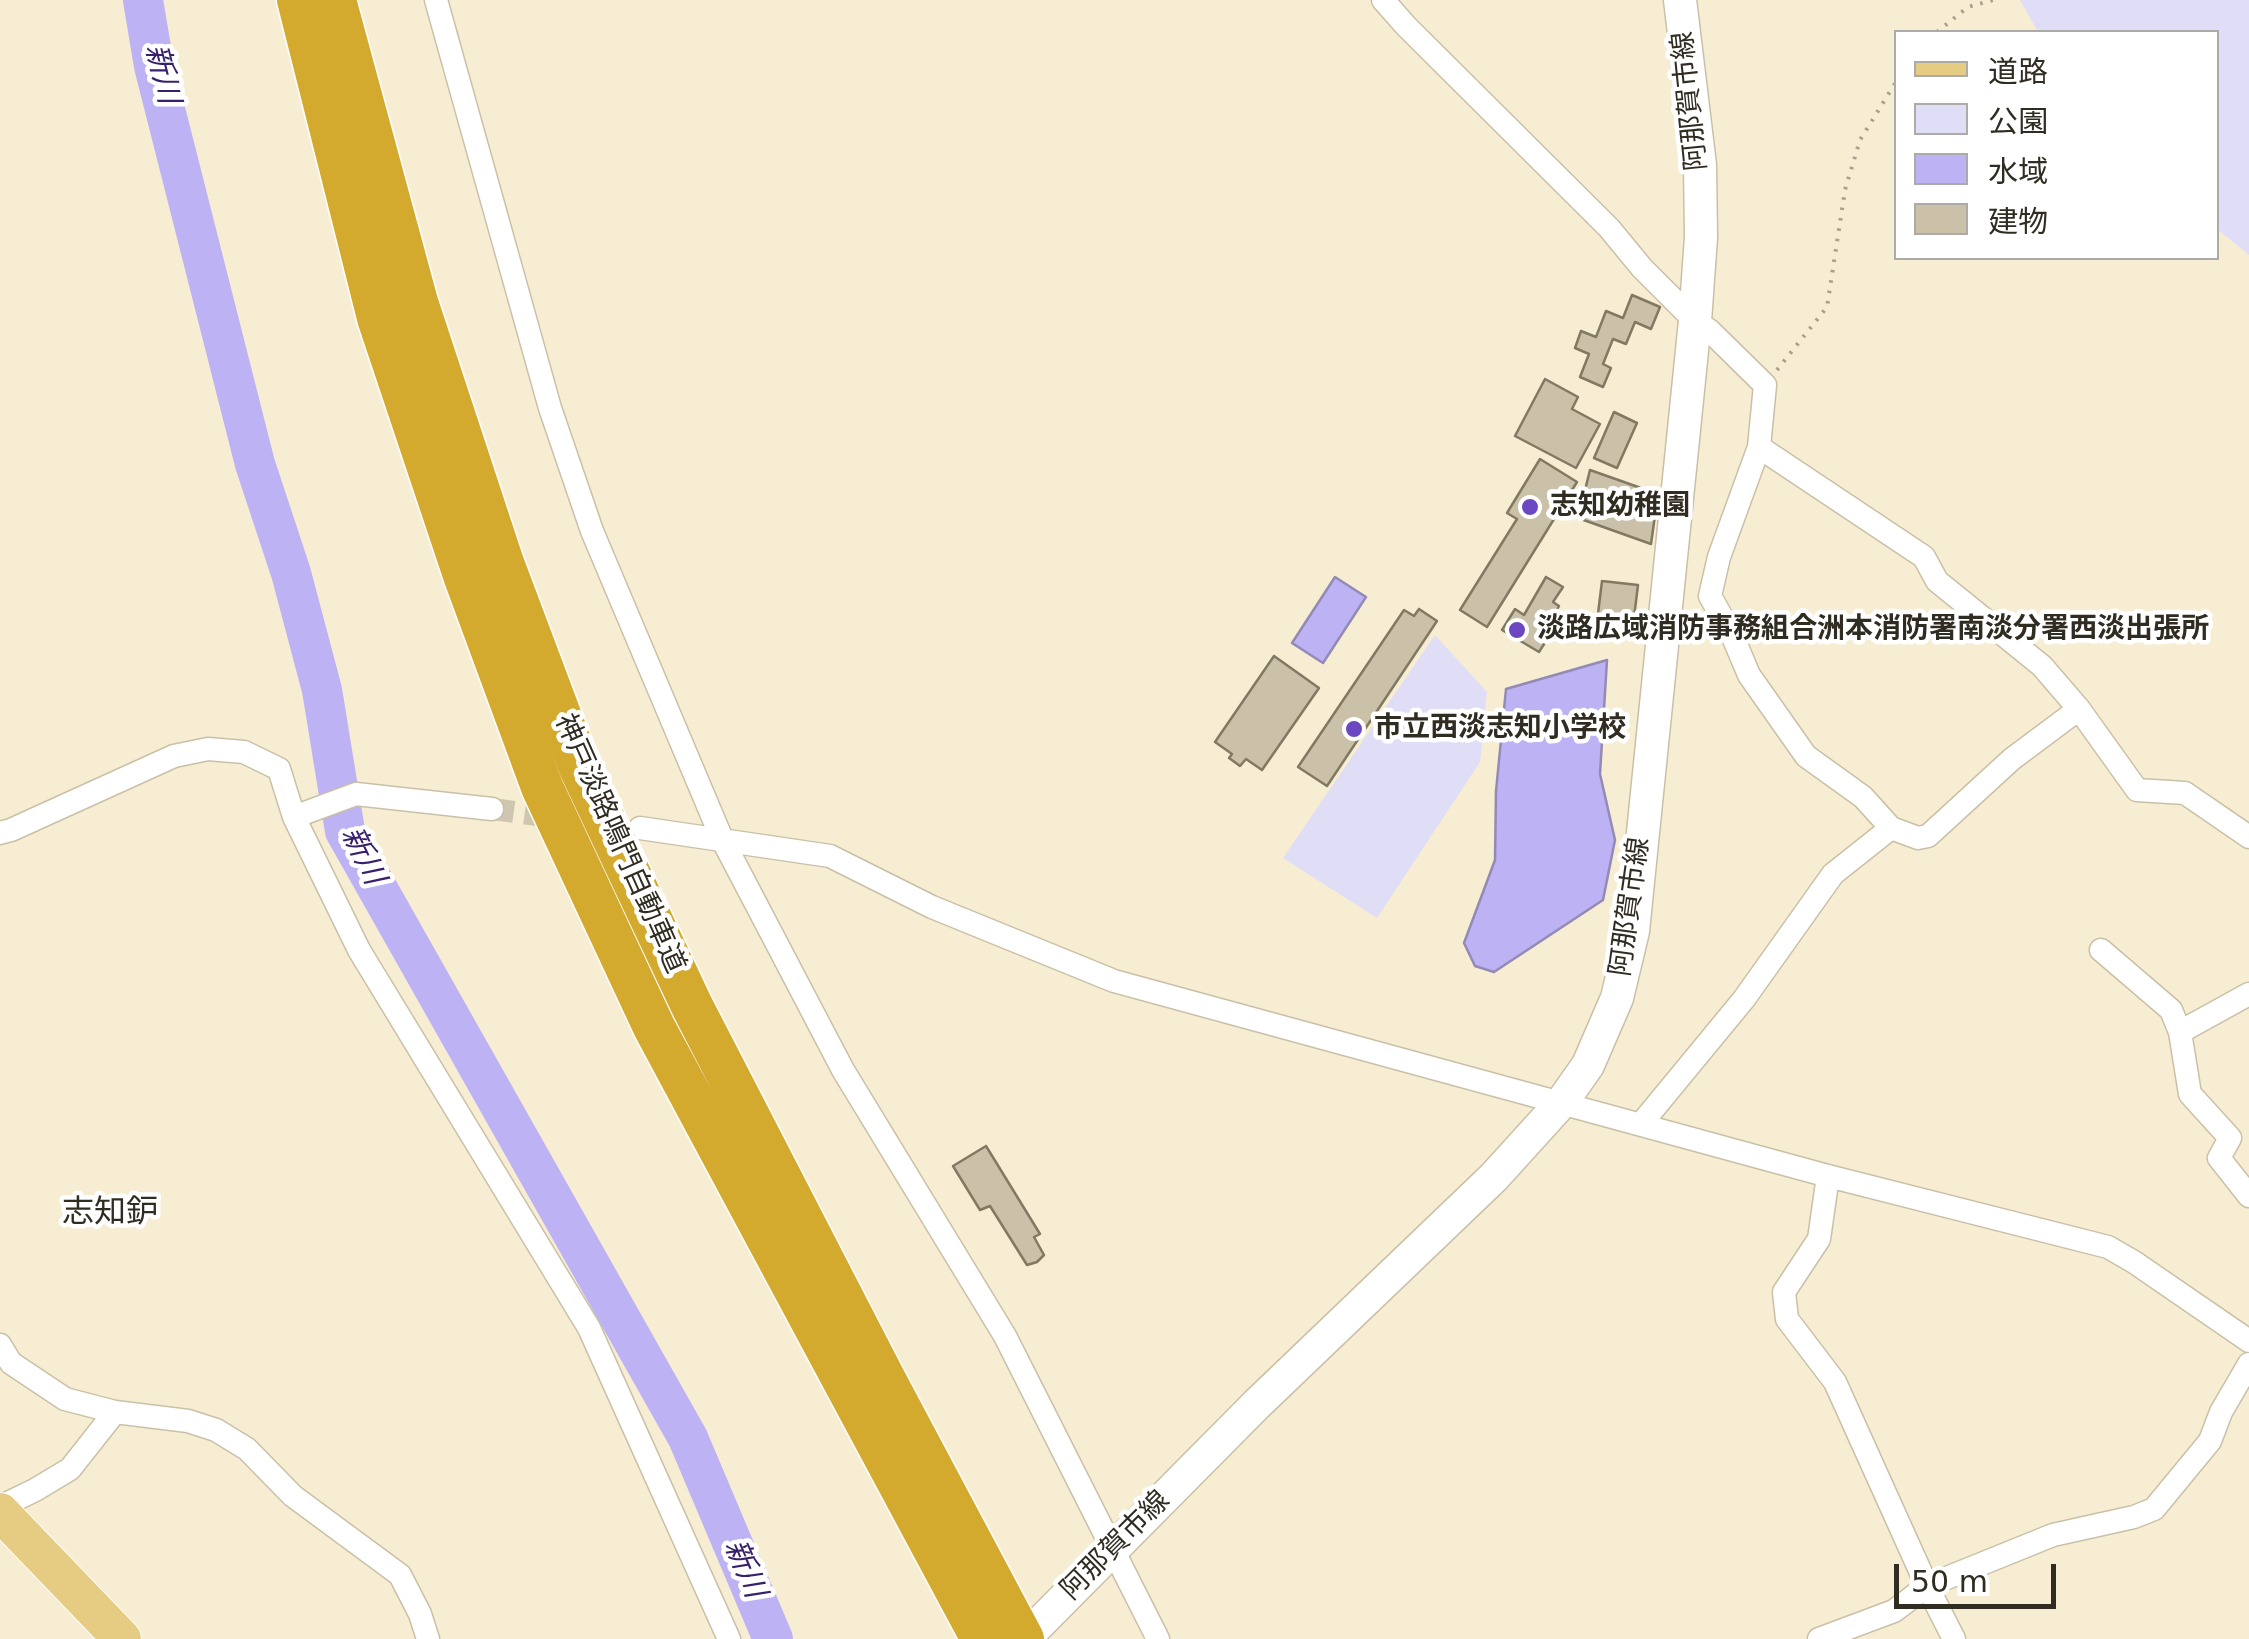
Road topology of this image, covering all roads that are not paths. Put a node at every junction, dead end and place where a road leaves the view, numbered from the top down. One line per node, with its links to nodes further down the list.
1 (298, 0): 32 (highway, 神戸淡路鳴門自動車道)
2 (335, 0): 32 (highway, 神戸淡路鳴門自動車道)
3 (436, 0): 17 (street)
4 (1384, 0): 6 (street)
5 (1680, 0): 6 (main road, 阿那賀市線)
6 (1696, 321): 7 (street); 9 (main road, 阿那賀市線)
7 (1760, 447): 8 (street); 10 (street)
8 (1710, 596): 9 (street); 14 (street)
9 (1666, 609): 21 (main road, 阿那賀市線)
10 (2079, 709): 14 (street); 16 (street)
11 (492, 809): 12 (street)
12 (294, 817): 15 (street); 35 (street)
13 (640, 828): 17 (street)
14 (1890, 828): 22 (street)
15 (0, 833)
16 (2249, 837)
17 (722, 839): 21 (street); 30 (street)
18 (2101, 950): 20 (street)
19 (2249, 994): 20 (street)
20 (2180, 1032): 24 (street)
21 (1562, 1102): 22 (street); 30 (main road, 阿那賀市線)
22 (1641, 1124): 23 (street)
23 (1828, 1176): 25 (street); 31 (street)
24 (2249, 1196)
25 (2249, 1341)
26 (0, 1345): 28 (street)
27 (2249, 1364): 31 (street)
28 (115, 1412): 29 (street); 34 (street)
29 (0, 1509): 33 (main road)
30 (1113, 1550): 32 (main road, 阿那賀市線); 36 (street)
31 (1927, 1586): 37 (street); 38 (street)
32 (1010, 1633)
33 (122, 1639)
34 (428, 1639)
35 (729, 1639)
36 (1158, 1639)
37 (1819, 1639)
38 (1954, 1639)

